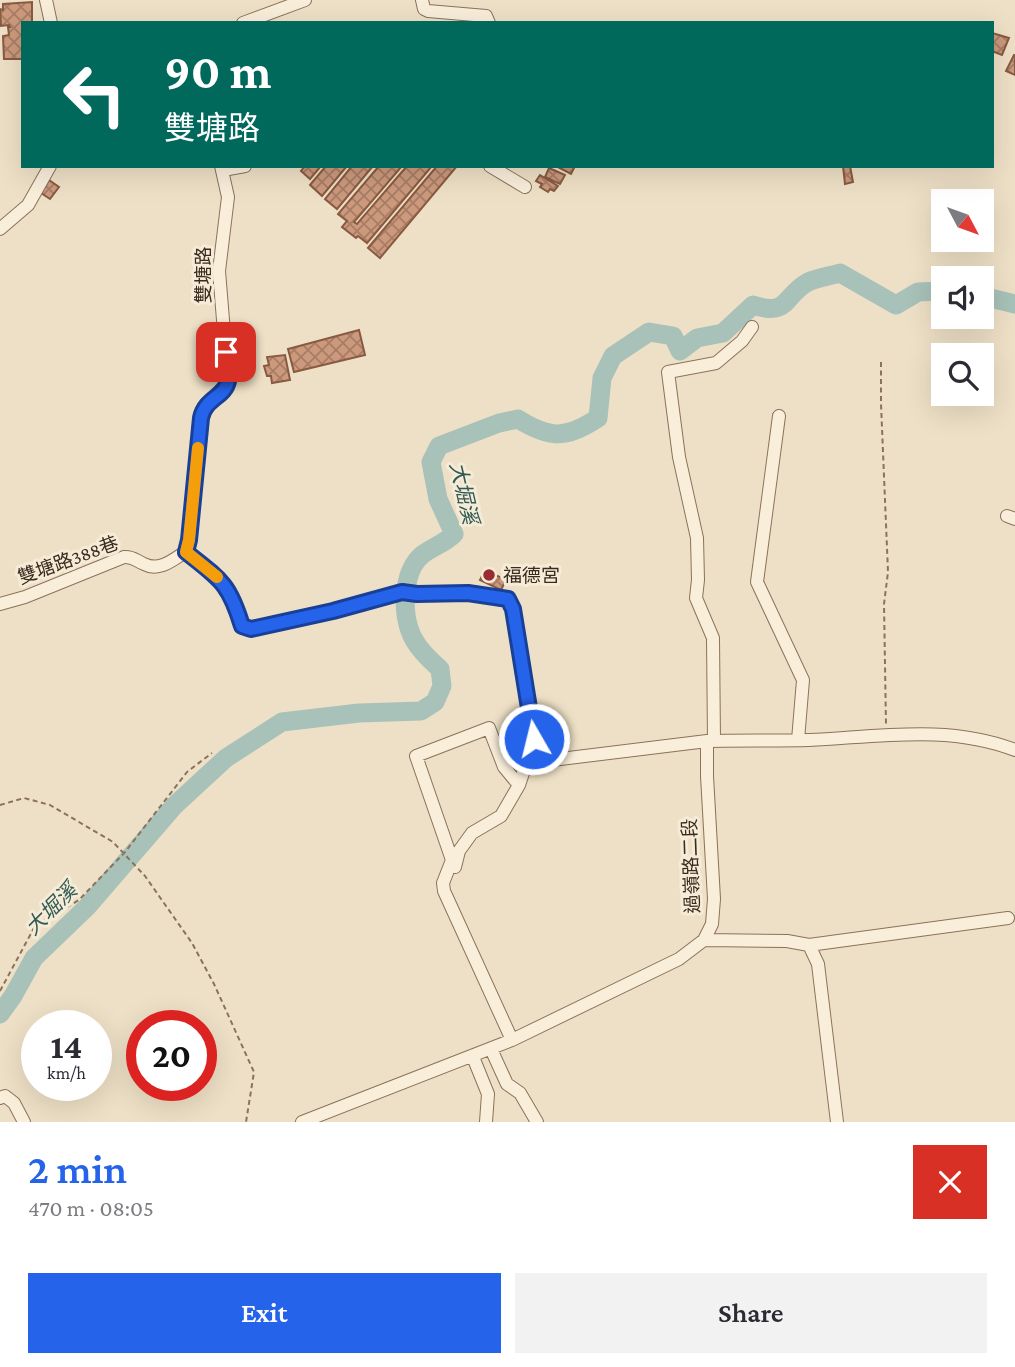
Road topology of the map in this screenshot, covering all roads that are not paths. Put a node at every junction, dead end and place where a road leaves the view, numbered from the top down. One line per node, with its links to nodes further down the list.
1 (46, 0): 4 (street)
2 (304, 0): 5 (street)
3 (422, 0): 6 (street)
4 (51, 21)
5 (248, 21)
6 (488, 21)
7 (49, 168): 11 (street)
8 (222, 168): 14 (street, 雙塘路)
9 (493, 168): 10 (street)
10 (525, 187)
11 (0, 229)
12 (752, 327): 17 (street, 過嶺路二段)
13 (779, 416): 16 (street)
14 (186, 552): 15 (street, 雙塘路388巷); 19 (street)
15 (0, 604)
16 (798, 740): 17 (street); 18 (street)
17 (711, 741): 19 (street); 23 (street, 過嶺路二段)
18 (1015, 750)
19 (536, 762): 20 (street)
20 (519, 785): 21 (street); 21 (street)
21 (444, 891): 25 (street)
22 (1008, 918): 24 (street)
23 (704, 940): 24 (street); 25 (street, 過嶺路二段)
24 (809, 945): 33 (street)
25 (512, 1040): 26 (street, 過嶺路二段)
26 (491, 1049): 27 (street, 過嶺路二段); 32 (street)
27 (473, 1057): 30 (street, 過嶺路二段); 31 (street)
28 (0, 1098): 29 (street)
29 (24, 1122)
30 (302, 1122)
31 (486, 1122)
32 (537, 1122)
33 (837, 1122)

